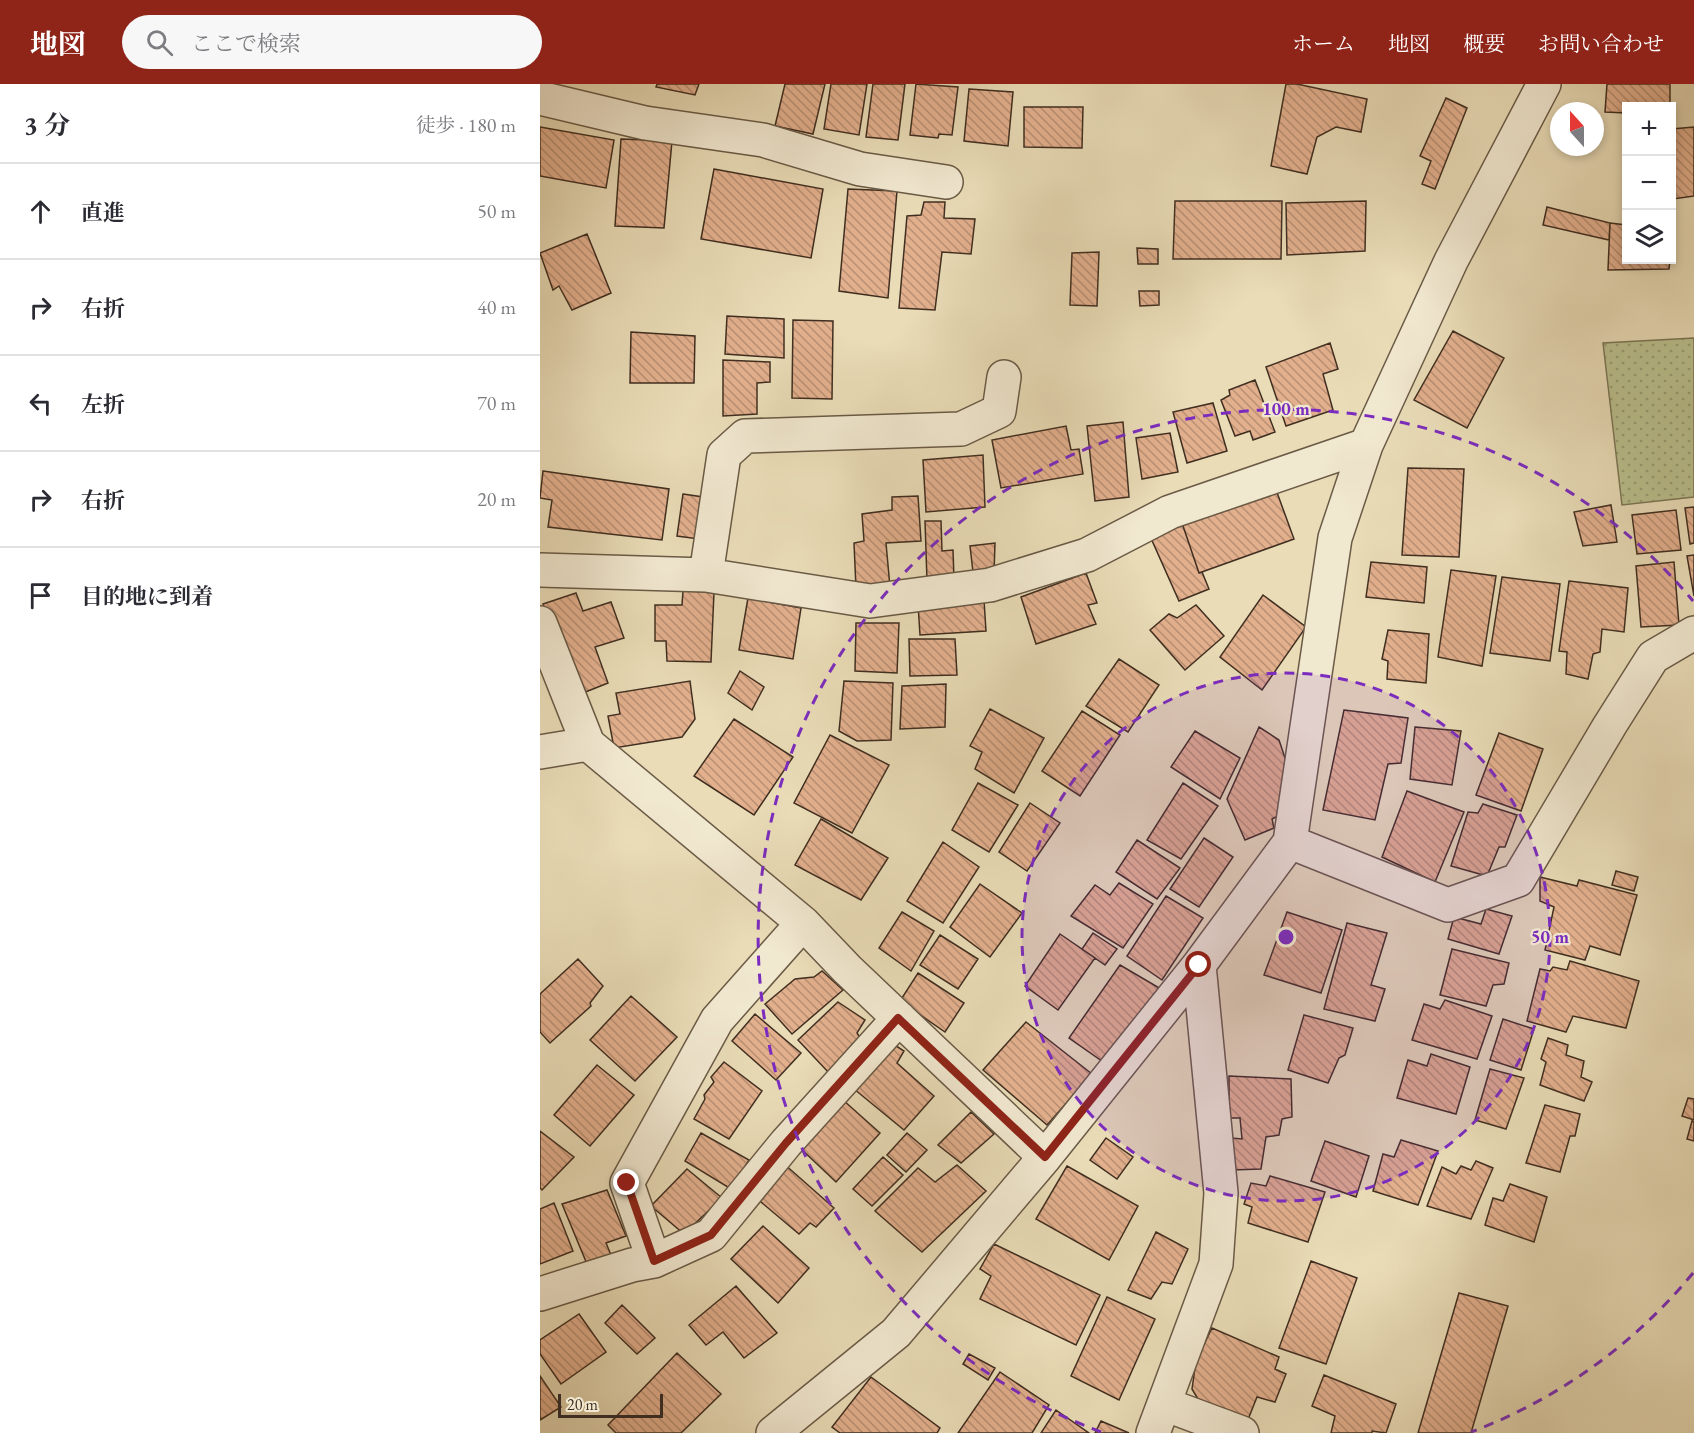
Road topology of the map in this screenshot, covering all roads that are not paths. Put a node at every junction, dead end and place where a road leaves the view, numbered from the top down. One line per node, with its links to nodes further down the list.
1 (1544, 84): 5 (street)
2 (540, 98): 3 (street)
3 (946, 182)
4 (1004, 377): 7 (street)
5 (1366, 445): 7 (street); 12 (street)
6 (540, 570): 7 (street)
7 (706, 575)
8 (540, 623): 10 (street)
9 (1694, 633): 12 (street)
10 (588, 744): 11 (street); 13 (street)
11 (540, 752)
12 (1290, 842): 14 (street)
13 (803, 923): 15 (street); 17 (street)
14 (1199, 965): 16 (street); 19 (street)
15 (898, 1018): 16 (street); 17 (street)
16 (1045, 1157): 20 (street)
17 (654, 1261): 18 (street)
18 (540, 1294)
19 (1158, 1419): 21 (street)
20 (773, 1433)
21 (1242, 1433)

